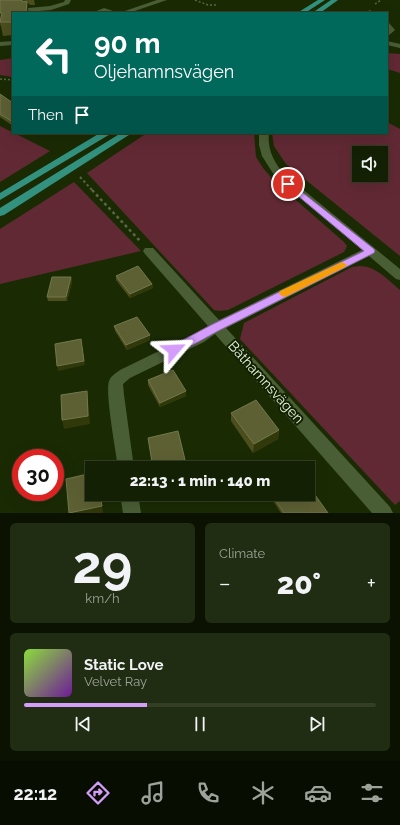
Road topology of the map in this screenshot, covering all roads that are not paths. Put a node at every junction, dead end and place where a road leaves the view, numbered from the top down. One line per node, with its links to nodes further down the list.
1 (68, 0): 5 (street)
2 (164, 0): 8 (street)
3 (322, 0): 9 (main road)
4 (335, 0): 10 (main road)
5 (27, 9)
6 (97, 12): 7 (street)
7 (111, 12)
8 (125, 12)
9 (302, 12)
10 (317, 12)
11 (388, 25): 12 (street)
12 (389, 35)
13 (388, 42): 16 (street)
14 (12, 43): 15 (street)
15 (0, 44)
16 (400, 46)
17 (103, 134): 20 (main road)
18 (125, 134): 21 (main road)
19 (264, 134): 23 (street)
20 (0, 197)
21 (0, 213)
22 (149, 251): 25 (street, Båthamnsvägen)
23 (370, 251): 24 (street); 25 (street)
24 (400, 276)
25 (216, 327): 26 (street); 29 (street, Båthamnsvägen)
26 (125, 461)
27 (130, 501): 28 (street)
28 (132, 513)
29 (384, 513)

